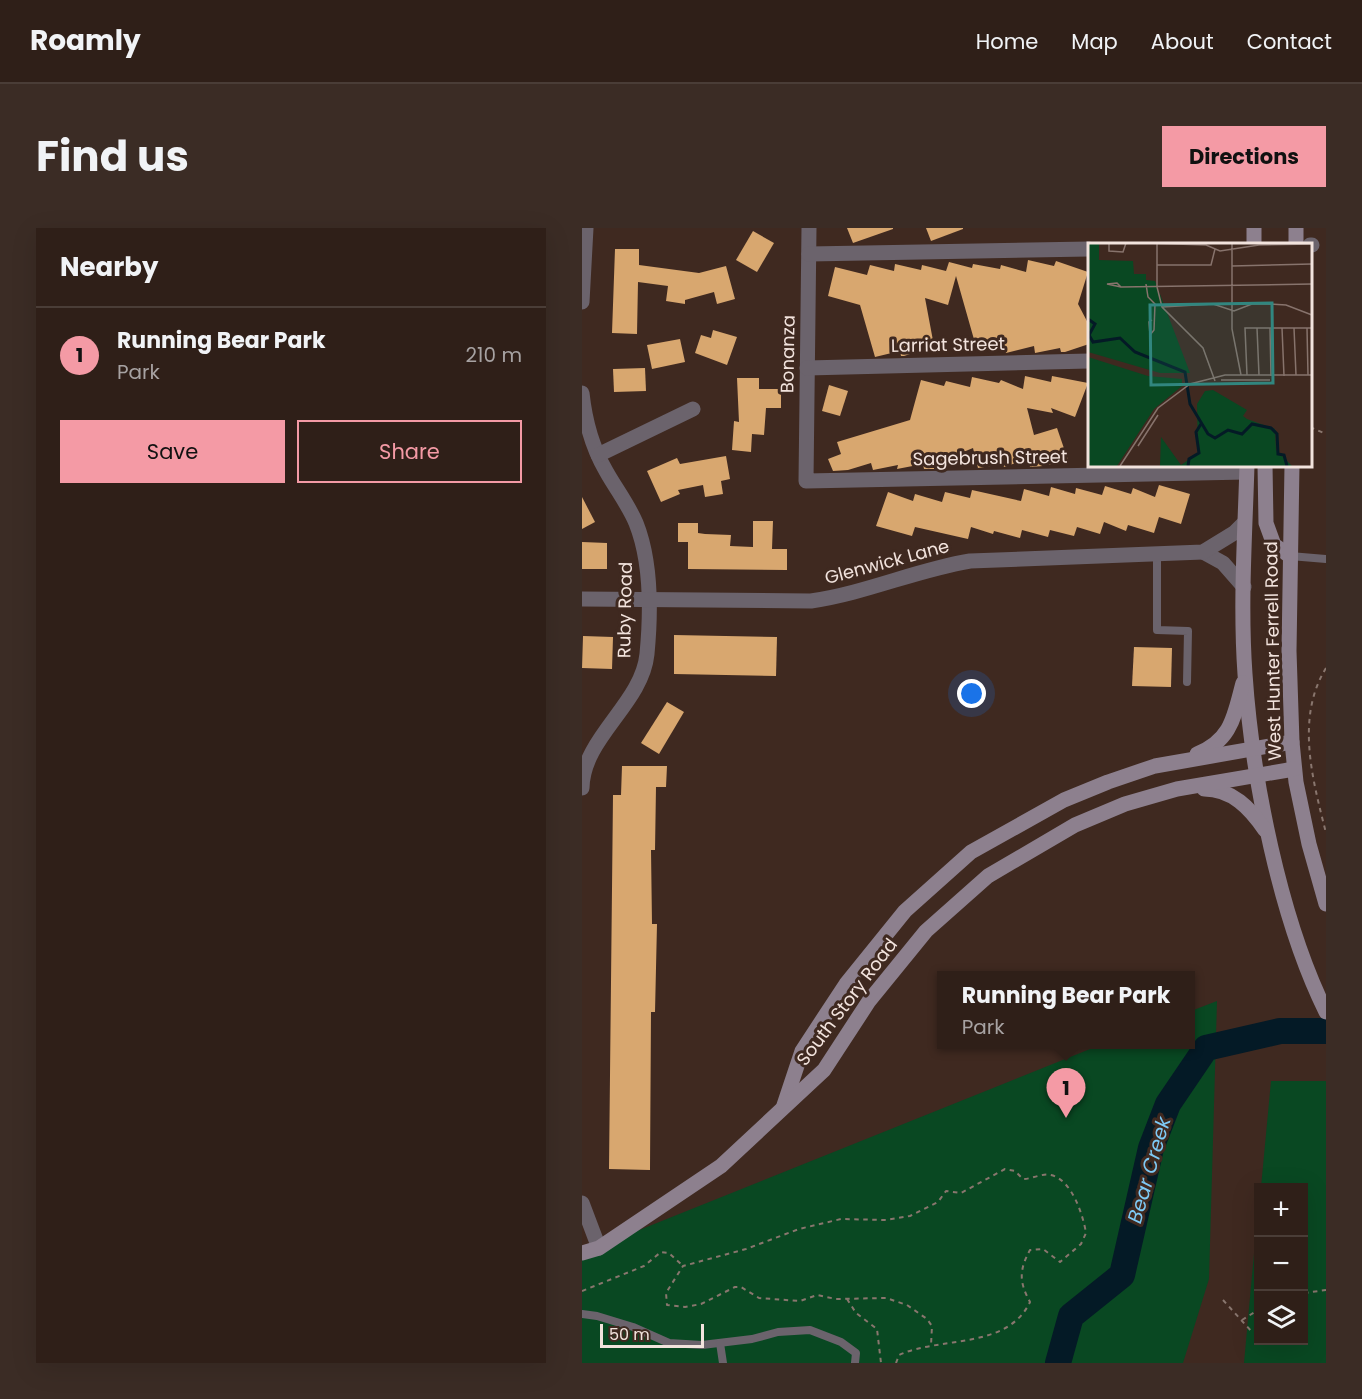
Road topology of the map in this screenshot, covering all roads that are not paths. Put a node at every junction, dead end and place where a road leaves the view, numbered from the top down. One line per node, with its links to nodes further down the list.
1 (586, 228): 5 (street)
2 (810, 228): 4 (street, Bonanza)
3 (1088, 249): 4 (street)
4 (809, 254): 7 (street, Bonanza)
5 (582, 302)
6 (1088, 361): 7 (street, Larriat Street)
7 (807, 368): 14 (street, Bonanza)
8 (582, 393): 10 (street, Ruby Road)
9 (693, 409): 10 (street)
10 (598, 455): 22 (street, Ruby Road)
11 (1265, 466): 18 (main road)
12 (1292, 466): 18 (main road, West Hunter Ferrell Road)
13 (1247, 469): 14 (street, Sagebrush Street); 15 (main road, West Hunter Ferrell Road)
14 (806, 481)
15 (1244, 523): 16 (street, Glenwick Lane); 20 (main road, West Hunter Ferrell Road)
16 (1203, 552): 17 (street, Glenwick Lane); 20 (street)
17 (1157, 554): 22 (street, Glenwick Lane); 24 (lane)
18 (1290, 556): 19 (lane); 25 (main road, West Hunter Ferrell Road)
19 (1326, 559)
20 (1244, 587): 23 (main road, West Hunter Ferrell Road)
21 (582, 599): 22 (street, Glenwick Lane)
22 (648, 600): 30 (street, Ruby Road)
23 (1245, 674): 26 (main road, West Hunter Ferrell Road); 27 (main road)
24 (1187, 682)
25 (1292, 742): 26 (main road, South Story Road); 28 (main road, West Hunter Ferrell Road)
26 (1255, 749): 27 (main road, South Story Road); 29 (main road, West Hunter Ferrell Road)
27 (1176, 763): 35 (main road, South Story Road)
28 (1294, 769): 29 (main road, South Story Road); 33 (main road, West Hunter Ferrell Road)
29 (1258, 775): 31 (main road, South Story Road); 32 (main road, West Hunter Ferrell Road)
30 (582, 788)
31 (1177, 789): 32 (main road); 35 (main road, South Story Road)
32 (1270, 837): 34 (main road, West Hunter Ferrell Road)
33 (1326, 904)
34 (1326, 1012)
35 (784, 1105): 37 (main road, South Story Road)
36 (582, 1203): 37 (street)
37 (599, 1248): 38 (main road, South Story Road)
38 (582, 1253)
39 (582, 1314): 40 (lane)
40 (720, 1343): 41 (lane); 42 (lane)
41 (723, 1363)
42 (855, 1363)

